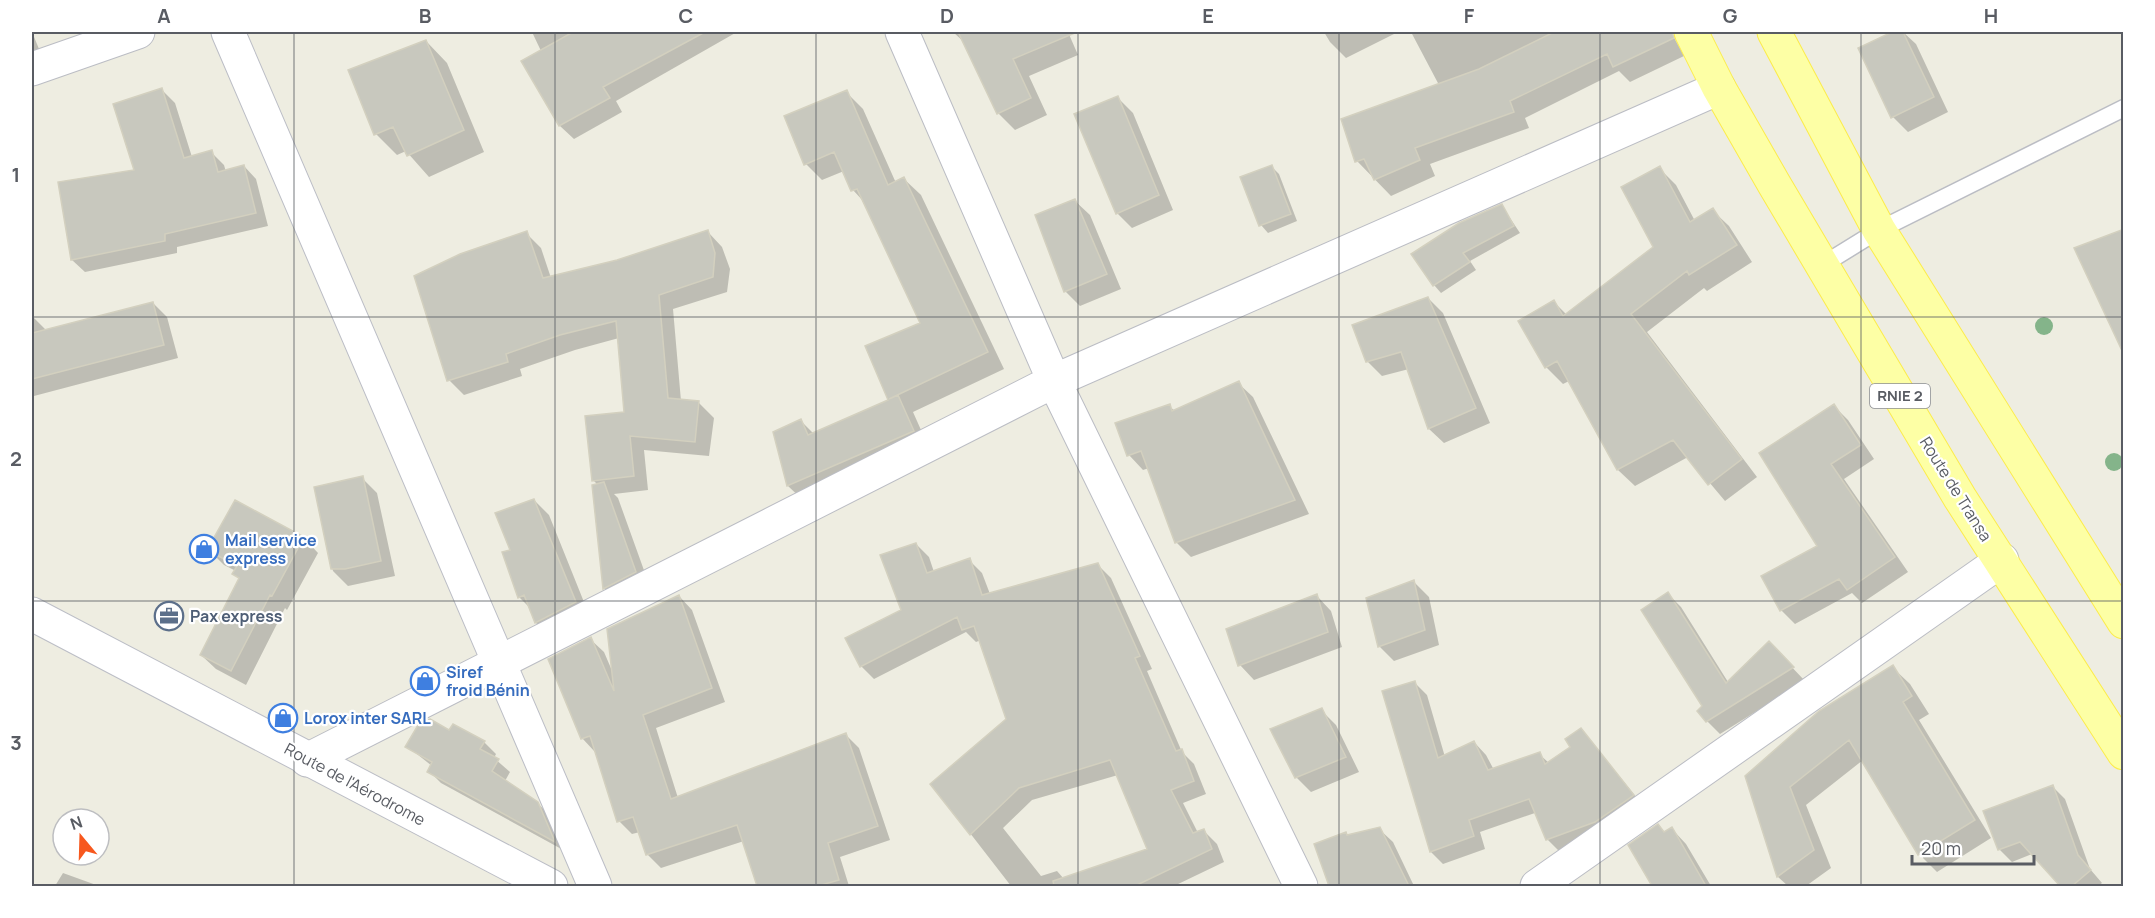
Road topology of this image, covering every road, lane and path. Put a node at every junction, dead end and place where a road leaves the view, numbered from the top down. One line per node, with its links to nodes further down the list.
1 (138, 32): 6 (street)
2 (228, 32): 15 (street)
3 (902, 32): 11 (street)
4 (1691, 32): 7 (main road, Route de Transa / RNIE 2)
5 (1774, 32): 9 (main road)
6 (32, 69)
7 (1719, 88): 10 (main road, Route de Transa / RNIE 2); 11 (street)
8 (2124, 108): 9 (lane)
9 (1879, 230): 10 (lane); 14 (main road)
10 (1824, 264): 12 (main road, Route de Transa / RNIE 2)
11 (1054, 381): 15 (street); 20 (street)
12 (2002, 560): 16 (main road, Route de Transa / RNIE 2); 21 (street)
13 (32, 614): 17 (street, Route de l'Aérodrome)
14 (2124, 622)
15 (499, 663): 17 (street); 19 (street)
16 (2124, 753)
17 (307, 760): 18 (street, Route de l'Aérodrome)
18 (551, 886)
19 (595, 886)
20 (1301, 886)
21 (1537, 886)

